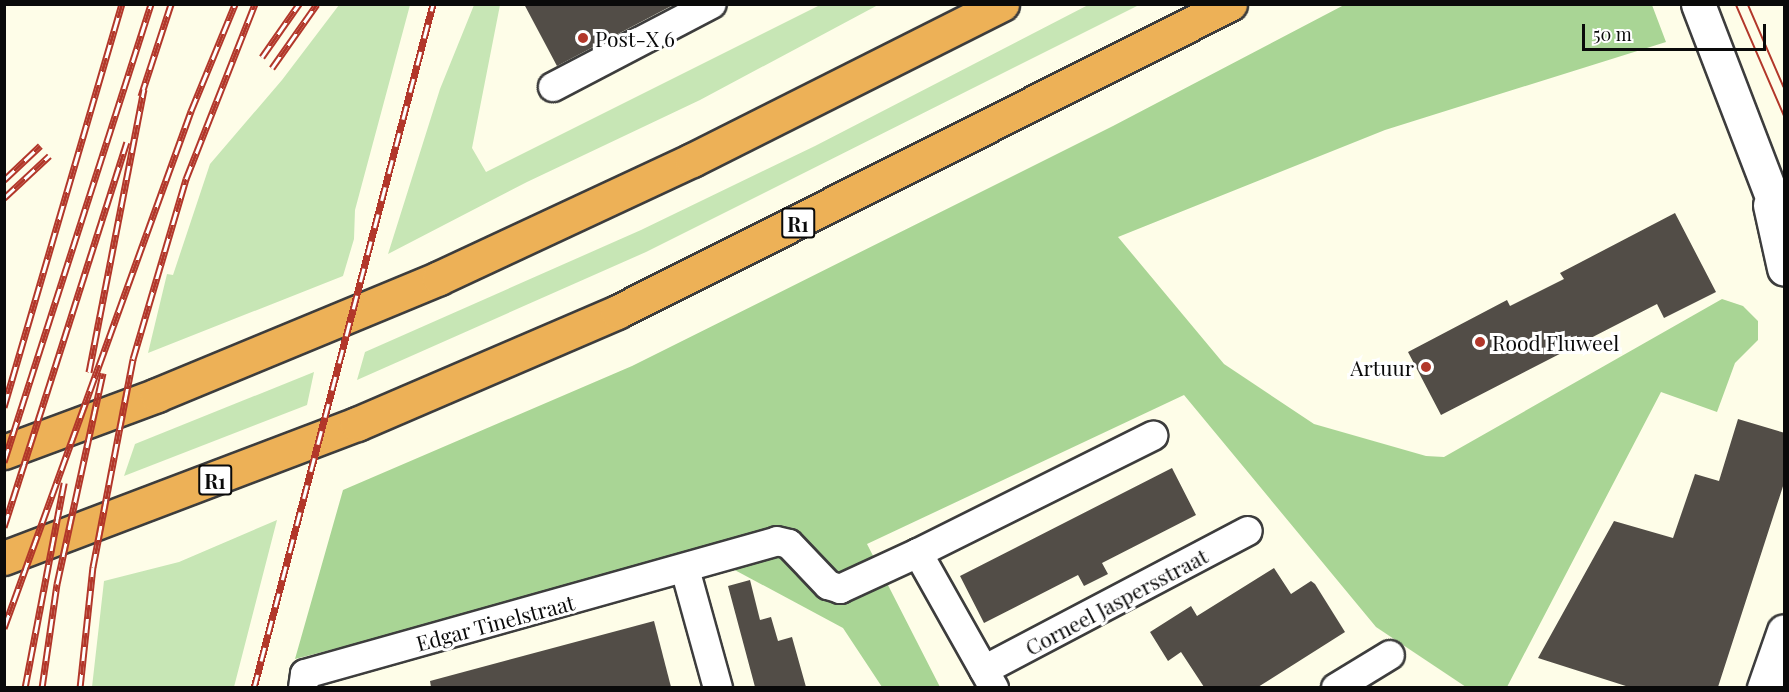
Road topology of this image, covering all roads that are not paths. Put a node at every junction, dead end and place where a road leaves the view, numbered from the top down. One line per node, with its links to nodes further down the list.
1 (712, 4): 5 (street)
2 (1002, 4): 11 (highway)
3 (1230, 4): 14 (highway, R1)
4 (1698, 4): 6 (street)
5 (553, 87)
6 (1761, 163): 7 (street); 8 (street); 9 (street)
7 (1785, 198)
8 (1785, 228)
9 (1785, 268)
10 (1154, 436): 13 (street)
11 (4, 452)
12 (1248, 531): 18 (street, Corneel Jaspersstraat)
13 (918, 553): 15 (street); 18 (street, Corneel Jaspersstraat)
14 (4, 558)
15 (684, 569): 19 (street, Edgar Tinelstraat); 20 (street)
16 (1785, 631): 22 (street)
17 (1390, 655): 21 (street)
18 (989, 679)
19 (304, 681)
20 (718, 687)
21 (1336, 687)
22 (1764, 687)

